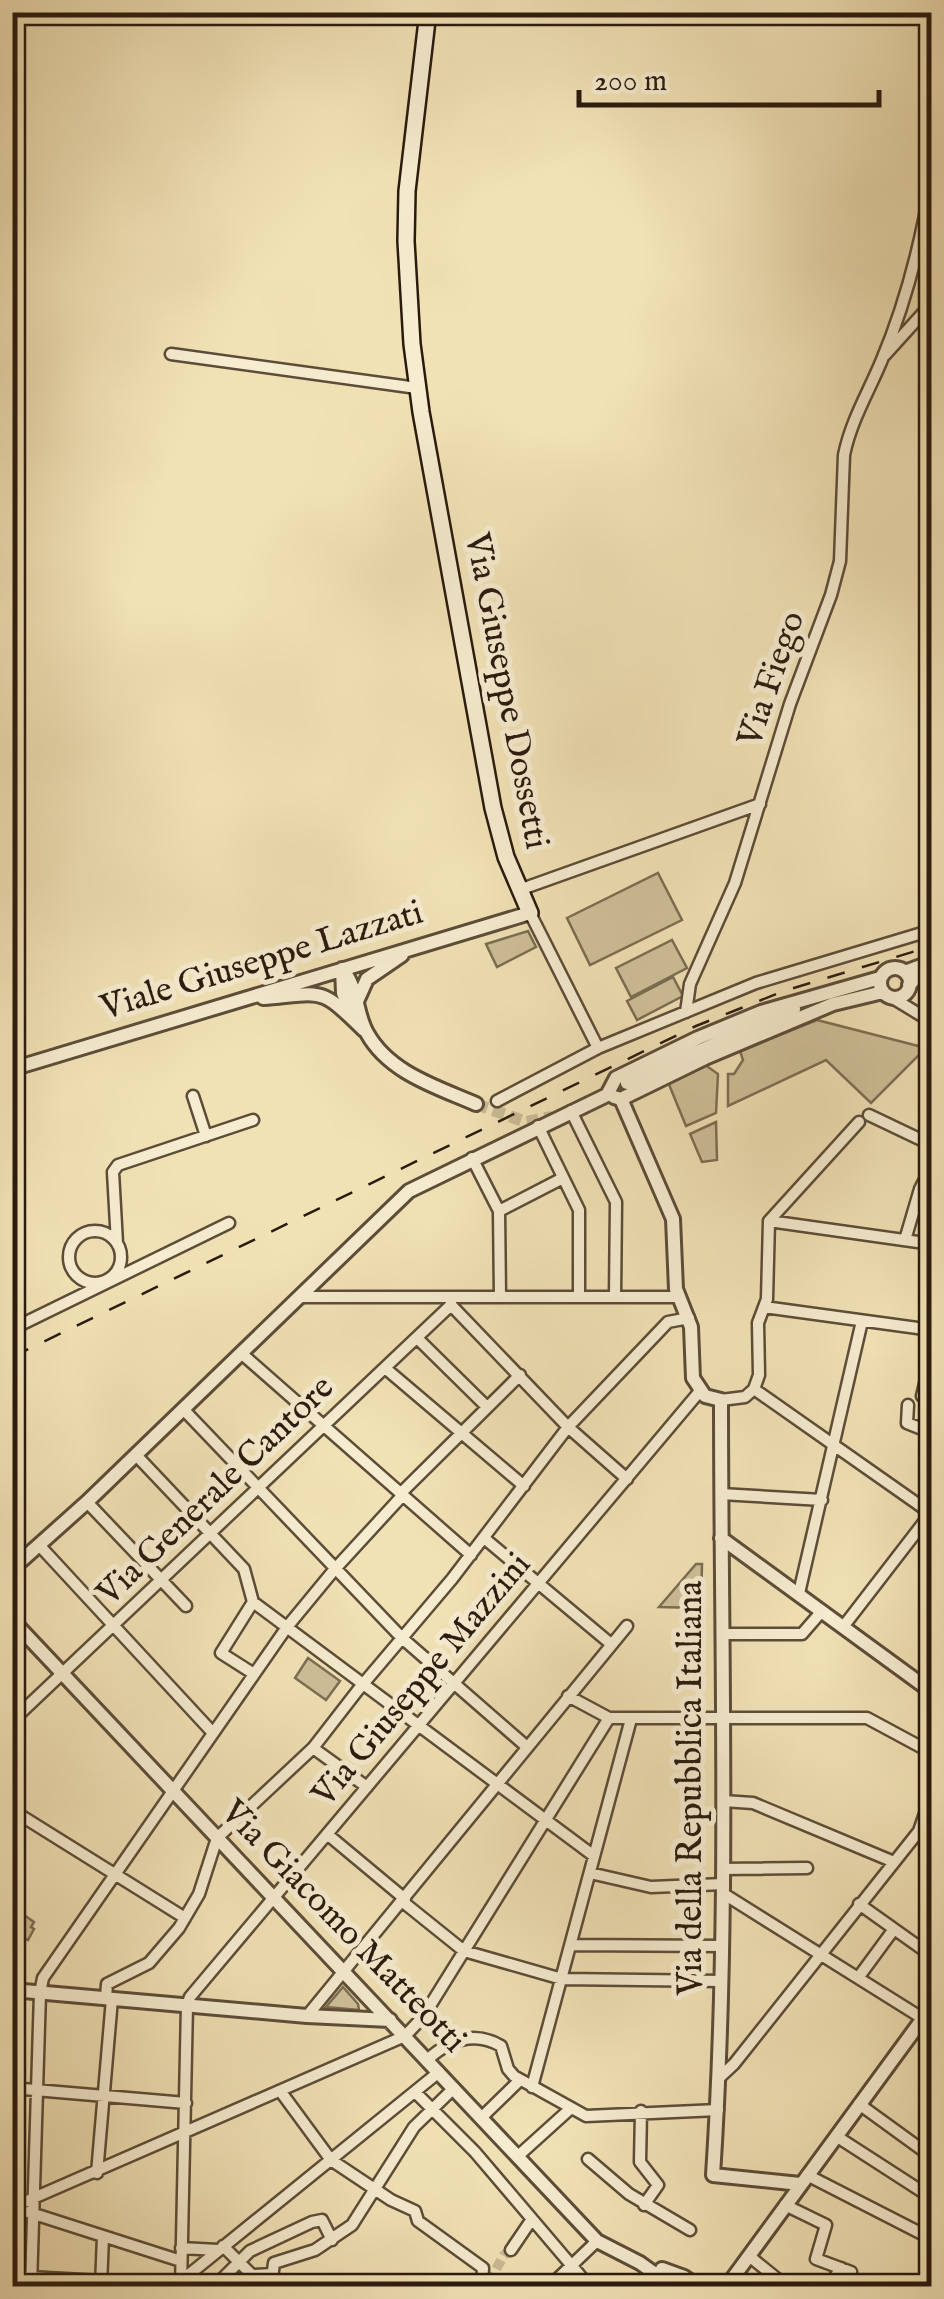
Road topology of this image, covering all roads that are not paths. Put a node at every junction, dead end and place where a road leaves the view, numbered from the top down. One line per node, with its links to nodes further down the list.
1 (428, 12): 6 (main road, Via Giuseppe Dossetti)
2 (932, 176): 5 (street, Via Fiego)
3 (932, 304): 5 (street)
4 (172, 354): 6 (street)
5 (882, 358): 7 (street, Via Fiego)
6 (417, 388): 8 (main road, Via Giuseppe Dossetti)
7 (760, 804): 8 (street); 20 (street, Via Fiego)
8 (519, 890): 9 (main road, Via Giuseppe Dossetti)
9 (530, 913): 11 (street, Viale Giuseppe Lazzati); 23 (street, Via Giuseppe Dossetti)
10 (932, 930): 20 (street)
11 (412, 948): 13 (street, Viale Giuseppe Lazzati); 19 (street)
12 (932, 962): 15 (street)
13 (342, 969): 17 (street, Viale Giuseppe Lazzati); 19 (street); 22 (street)
14 (932, 974): 15 (street)
15 (907, 979): 16 (street); 16 (street)
16 (884, 989): 18 (street); 21 (street)
17 (234, 1001): 22 (street); 24 (street, Viale Giuseppe Lazzati)
18 (827, 1001): 25 (street); 27 (street); 27 (street)
19 (357, 1004): 22 (street)
20 (686, 1012): 23 (street)
21 (932, 1022)
22 (366, 1032): 29 (street)
23 (598, 1048): 28 (street)
24 (12, 1069)
25 (627, 1083)
26 (192, 1096): 33 (street)
27 (614, 1097): 30 (street); 46 (street)
28 (498, 1100)
29 (476, 1104)
30 (570, 1112): 32 (street); 49 (street)
31 (253, 1120): 33 (street)
32 (538, 1126): 35 (street); 37 (street)
33 (206, 1136): 42 (street)
34 (932, 1146): 39 (street)
35 (472, 1158): 38 (street); 45 (street)
36 (932, 1166): 41 (street)
37 (564, 1178): 38 (street); 48 (street)
38 (499, 1211): 47 (street)
39 (769, 1221): 41 (street); 51 (street)
40 (229, 1223): 44 (street)
41 (905, 1240): 43 (street)
42 (117, 1243): 44 (street); 44 (street)
43 (932, 1244)
44 (108, 1281): 54 (street)
45 (299, 1296): 50 (street); 57 (street)
46 (678, 1296): 49 (street); 52 (street)
47 (500, 1297): 48 (street); 50 (street)
48 (579, 1297): 49 (street)
49 (616, 1297)
50 (451, 1301): 56 (street, Via Generale Cantore); 60 (street)
51 (764, 1307): 53 (street); 61 (street)
52 (689, 1318): 62 (street); 69 (street)
53 (862, 1321): 55 (street); 72 (street)
54 (12, 1328)
55 (932, 1330)
56 (416, 1338): 59 (street, Via Generale Cantore); 66 (street)
57 (241, 1353): 67 (street); 68 (street)
58 (932, 1354): 63 (street)
59 (385, 1368): 68 (street, Via Generale Cantore); 70 (street)
60 (520, 1375): 66 (street); 69 (street)
61 (754, 1389): 64 (street); 72 (street)
62 (700, 1391): 64 (street); 74 (street, Via Giuseppe Mazzini)
63 (922, 1396)
64 (721, 1400): 77 (street, Via della Repubblica Italiana)
65 (908, 1405): 71 (street)
66 (486, 1406): 70 (street)
67 (183, 1409): 73 (street); 76 (street)
68 (323, 1426): 76 (street, Via Generale Cantore); 78 (street)
69 (568, 1427): 74 (street); 75 (street)
70 (461, 1431): 75 (street); 78 (street)
71 (932, 1433)
72 (835, 1446): 79 (street); 81 (street)
73 (136, 1455): 80 (street); 82 (street)
74 (627, 1478): 90 (street, Via Giuseppe Mazzini)
75 (524, 1486): 83 (street)
76 (258, 1488): 82 (street, Via Generale Cantore); 88 (street)
77 (721, 1494): 79 (street); 84 (street, Via della Repubblica Italiana)
78 (401, 1495): 86 (street); 88 (street)
79 (822, 1500): 91 (street)
80 (87, 1502): 85 (street); 89 (street)
81 (931, 1513): 99 (street)
82 (210, 1534): 89 (street, Via Generale Cantore); 92 (street)
83 (484, 1538): 86 (street); 90 (street)
84 (721, 1538): 91 (street); 100 (street, Via della Repubblica Italiana)
85 (39, 1545): 87 (street); 96 (street)
86 (471, 1555): 101 (street)
87 (12, 1569)
88 (334, 1570): 98 (street); 101 (street)
89 (162, 1580): 93 (street); 96 (street, Via Generale Cantore)
90 (539, 1584): 102 (street); 106 (street, Via Giuseppe Mazzini)
91 (799, 1593): 94 (street)
92 (254, 1602): 98 (street); 104 (street)
93 (186, 1606)
94 (822, 1611): 99 (street); 100 (street)
95 (12, 1620): 103 (street, Via Giacomo Matteotti)
96 (114, 1625): 103 (street, Via Generale Cantore); 114 (street)
97 (626, 1626): 102 (street)
98 (287, 1627): 104 (street); 105 (street)
99 (844, 1627): 107 (street)
100 (722, 1634): 110 (street, Via della Repubblica Italiana)
101 (402, 1638): 105 (street); 106 (street)
102 (611, 1644): 108 (street)
103 (62, 1674): 112 (street, Via Generale Cantore); 120 (street, Via Giacomo Matteotti)
104 (254, 1674): 114 (street)
105 (363, 1684): 113 (street); 116 (street)
106 (454, 1685): 113 (street, Via Giuseppe Mazzini); 115 (street)
107 (932, 1692)
108 (568, 1696): 109 (street); 115 (street)
109 (609, 1718): 111 (street); 124 (street)
110 (721, 1718): 111 (street); 117 (street); 122 (street, Via della Repubblica Italiana)
111 (631, 1719): 128 (street)
112 (12, 1721)
113 (419, 1726): 118 (street); 119 (street, Via Giuseppe Mazzini)
114 (213, 1734): 120 (street)
115 (527, 1747): 118 (street)
116 (313, 1748): 119 (street); 127 (street)
117 (932, 1752)
118 (496, 1784): 124 (street); 135 (street)
119 (366, 1788): 126 (street, Via Giuseppe Mazzini)
120 (172, 1792): 127 (street, Via Giacomo Matteotti); 132 (street)
121 (932, 1793): 125 (street)
122 (723, 1801): 129 (street); 133 (street, Via della Repubblica Italiana)
123 (12, 1810): 132 (street)
124 (544, 1822): 128 (street); 141 (street)
125 (926, 1826): 129 (street)
126 (327, 1834): 134 (street, Via Giuseppe Mazzini); 135 (street)
127 (217, 1838): 134 (street, Via Giacomo Matteotti); 137 (street)
128 (594, 1856): 131 (street)
129 (894, 1862): 136 (street)
130 (807, 1868): 133 (street)
131 (590, 1872): 133 (street); 139 (street)
132 (113, 1875): 137 (street); 149 (street)
133 (724, 1882): 140 (street, Via della Repubblica Italiana); 142 (street)
134 (272, 1898): 144 (street, Via Giacomo Matteotti); 151 (street, Via Giuseppe Mazzini)
135 (404, 1900): 141 (street); 144 (street)
136 (860, 1904): 138 (street); 142 (street)
137 (185, 1918): 150 (street)
138 (894, 1928): 143 (street); 145 (street)
139 (571, 1945): 140 (street); 146 (street)
140 (723, 1946): 147 (street, Via della Repubblica Italiana)
141 (464, 1951): 146 (street); 156 (street)
142 (819, 1954): 145 (street); 159 (street)
143 (932, 1956)
144 (344, 1972): 153 (street); 155 (street, Via Giacomo Matteotti)
145 (858, 1978): 154 (street)
146 (562, 1979): 147 (street); 161 (street)
147 (722, 1981): 159 (street, Via della Repubblica Italiana)
148 (12, 1990): 149 (street)
149 (40, 1993): 150 (street); 164 (street)
150 (109, 1999): 151 (street); 167 (street)
151 (187, 2005): 153 (street); 168 (street)
152 (932, 2006): 154 (street)
153 (307, 2016): 155 (street)
154 (922, 2018): 169 (street)
155 (390, 2020): 156 (street, Via Giacomo Matteotti)
156 (405, 2036): 157 (street, Via Giacomo Matteotti); 165 (street)
157 (427, 2060): 158 (street, Via Giacomo Matteotti); 160 (street)
158 (439, 2072): 163 (street, Via Giacomo Matteotti); 166 (street)
159 (720, 2077): 172 (street, Via della Repubblica Italiana)
160 (520, 2080): 161 (street); 174 (street)
161 (532, 2087): 171 (street)
162 (12, 2088): 164 (street)
163 (454, 2088): 170 (street); 174 (street, Via Giacomo Matteotti)
164 (36, 2090): 167 (street); 185 (street)
165 (281, 2092): 175 (street); 180 (street)
166 (416, 2093): 170 (street); 180 (street)
167 (104, 2096): 168 (street); 181 (street)
168 (186, 2103): 175 (street)
169 (860, 2104): 176 (street); 178 (street)
170 (431, 2108): 183 (street); 190 (street)
171 (570, 2109): 173 (street); 177 (street)
172 (718, 2110): 173 (street); 182 (street, Via della Repubblica Italiana)
173 (641, 2111): 186 (street)
174 (482, 2117): 177 (street, Via Giacomo Matteotti)
175 (185, 2133): 181 (street); 196 (street)
176 (836, 2136): 182 (street); 184 (street)
177 (518, 2156): 195 (street, Via Giacomo Matteotti)
178 (932, 2158)
179 (588, 2159): 186 (street)
180 (331, 2160): 183 (street); 197 (street)
181 (96, 2174): 185 (street)
182 (803, 2180): 187 (street); 193 (street)
183 (376, 2190): 194 (street); 208 (street)
184 (932, 2198)
185 (34, 2199): 188 (street); 189 (street)
186 (644, 2205): 191 (street)
187 (785, 2205): 199 (street); 203 (street)
188 (13, 2207): 189 (street)
189 (34, 2213): 192 (street); 207 (street)
190 (530, 2217): 198 (street); 202 (street)
191 (690, 2230)
192 (104, 2236): 201 (street); 209 (street)
193 (932, 2239)
194 (332, 2240): 200 (street); 204 (street)
195 (597, 2240): 202 (street); 205 (street, Via Giacomo Matteotti)
196 (182, 2248): 197 (street); 201 (street)
197 (221, 2248): 200 (street); 210 (street)
198 (511, 2250)
199 (749, 2256): 215 (street); 216 (street)
200 (239, 2261): 204 (street); 211 (street)
201 (181, 2262): 210 (street)
202 (570, 2264): 212 (street); 213 (street)
203 (841, 2268): 217 (street); 218 (street)
204 (273, 2274)
205 (664, 2274): 214 (street, Via Giacomo Matteotti)
206 (12, 2276): 207 (street)
207 (31, 2282): 209 (street)
208 (486, 2282)
209 (101, 2284)
210 (181, 2284)
211 (215, 2286)
212 (550, 2286)
213 (589, 2286)
214 (697, 2286)
215 (727, 2286)
216 (786, 2286)
217 (829, 2286)
218 (848, 2286)

